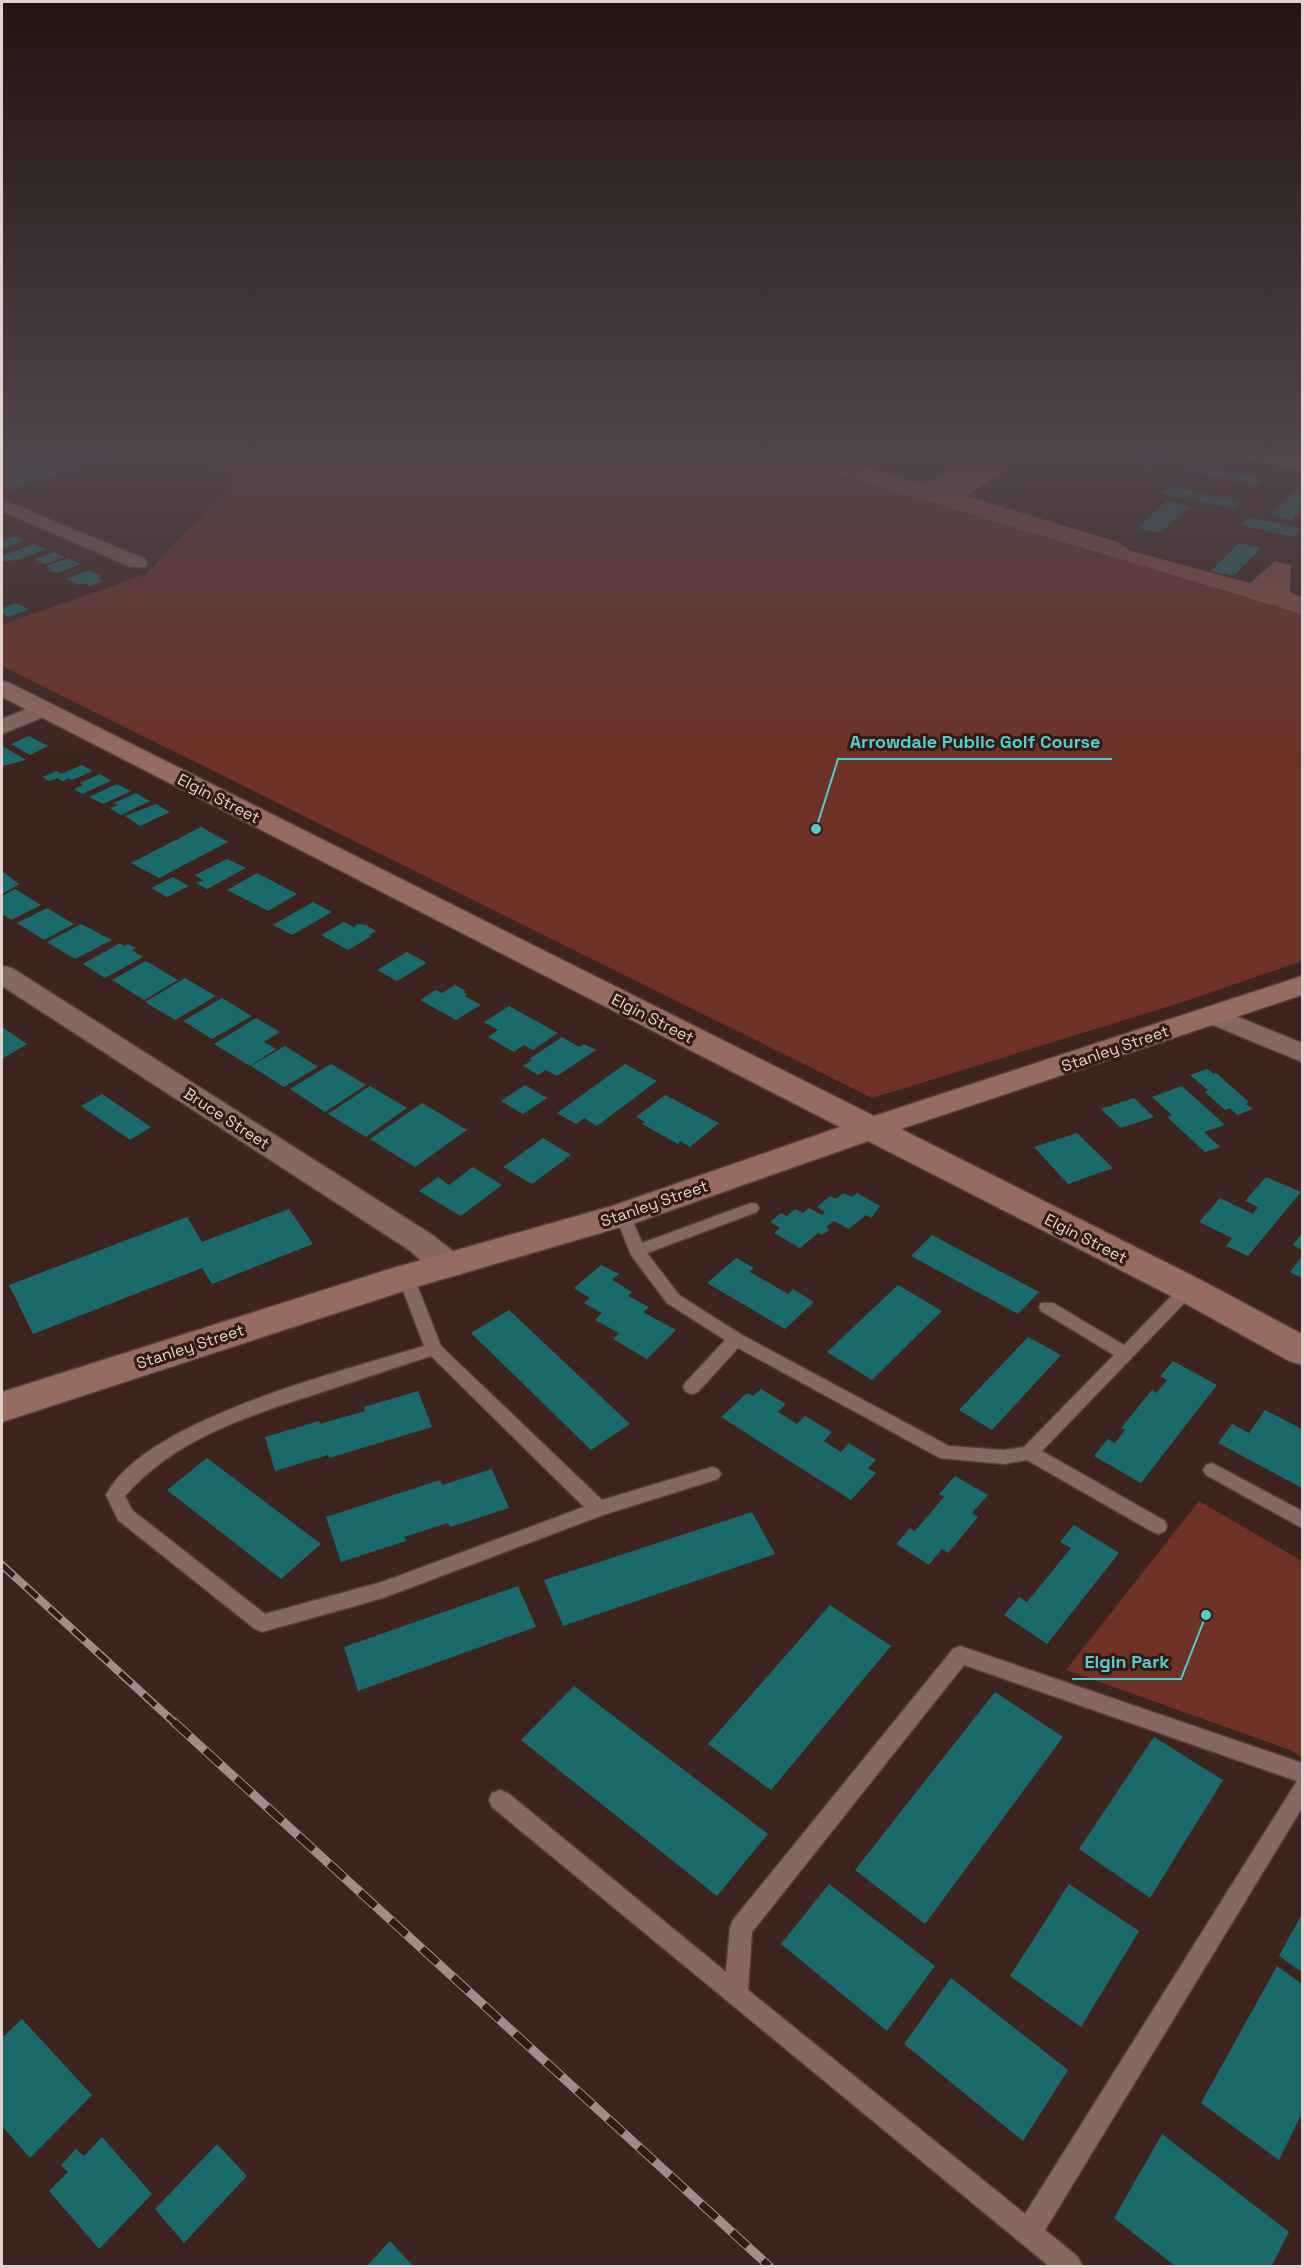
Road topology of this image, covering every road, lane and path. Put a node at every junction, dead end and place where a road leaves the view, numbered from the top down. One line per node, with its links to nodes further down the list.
1 (114, 553): 2 (street)
2 (138, 563)
3 (2, 688): 4 (main road, Elgin Street)
4 (43, 709): 5 (street); 10 (main road, Elgin Street)
5 (2, 727)
6 (2, 974): 14 (street, Bruce Street)
7 (1302, 985): 8 (main road, Stanley Street)
8 (1213, 1015): 9 (street); 10 (main road, Stanley Street)
9 (1302, 1053)
10 (872, 1129): 12 (main road, Stanley Street); 16 (main road, Elgin Street)
11 (751, 1208): 13 (lane)
12 (623, 1215): 13 (lane); 14 (main road, Stanley Street)
13 (637, 1251): 18 (lane)
14 (450, 1266): 15 (main road, Stanley Street)
15 (405, 1277): 19 (lane); 23 (main road, Stanley Street)
16 (1188, 1289): 20 (main road, Elgin Street); 21 (lane)
17 (1047, 1307): 21 (lane)
18 (736, 1339): 22 (lane); 24 (lane)
19 (434, 1348): 27 (lane); 27 (lane)
20 (1302, 1351)
21 (1126, 1354): 24 (lane)
22 (692, 1387)
23 (2, 1407)
24 (1029, 1453): 29 (lane)
25 (1212, 1470): 28 (lane)
26 (712, 1474): 27 (lane)
27 (599, 1509)
28 (1302, 1520)
29 (1158, 1526)
30 (1302, 1773): 33 (lane)
31 (1302, 1789): 34 (lane)
32 (500, 1800): 33 (lane)
33 (736, 1995): 34 (lane)
34 (1028, 2233): 35 (lane)
35 (1069, 2266)

